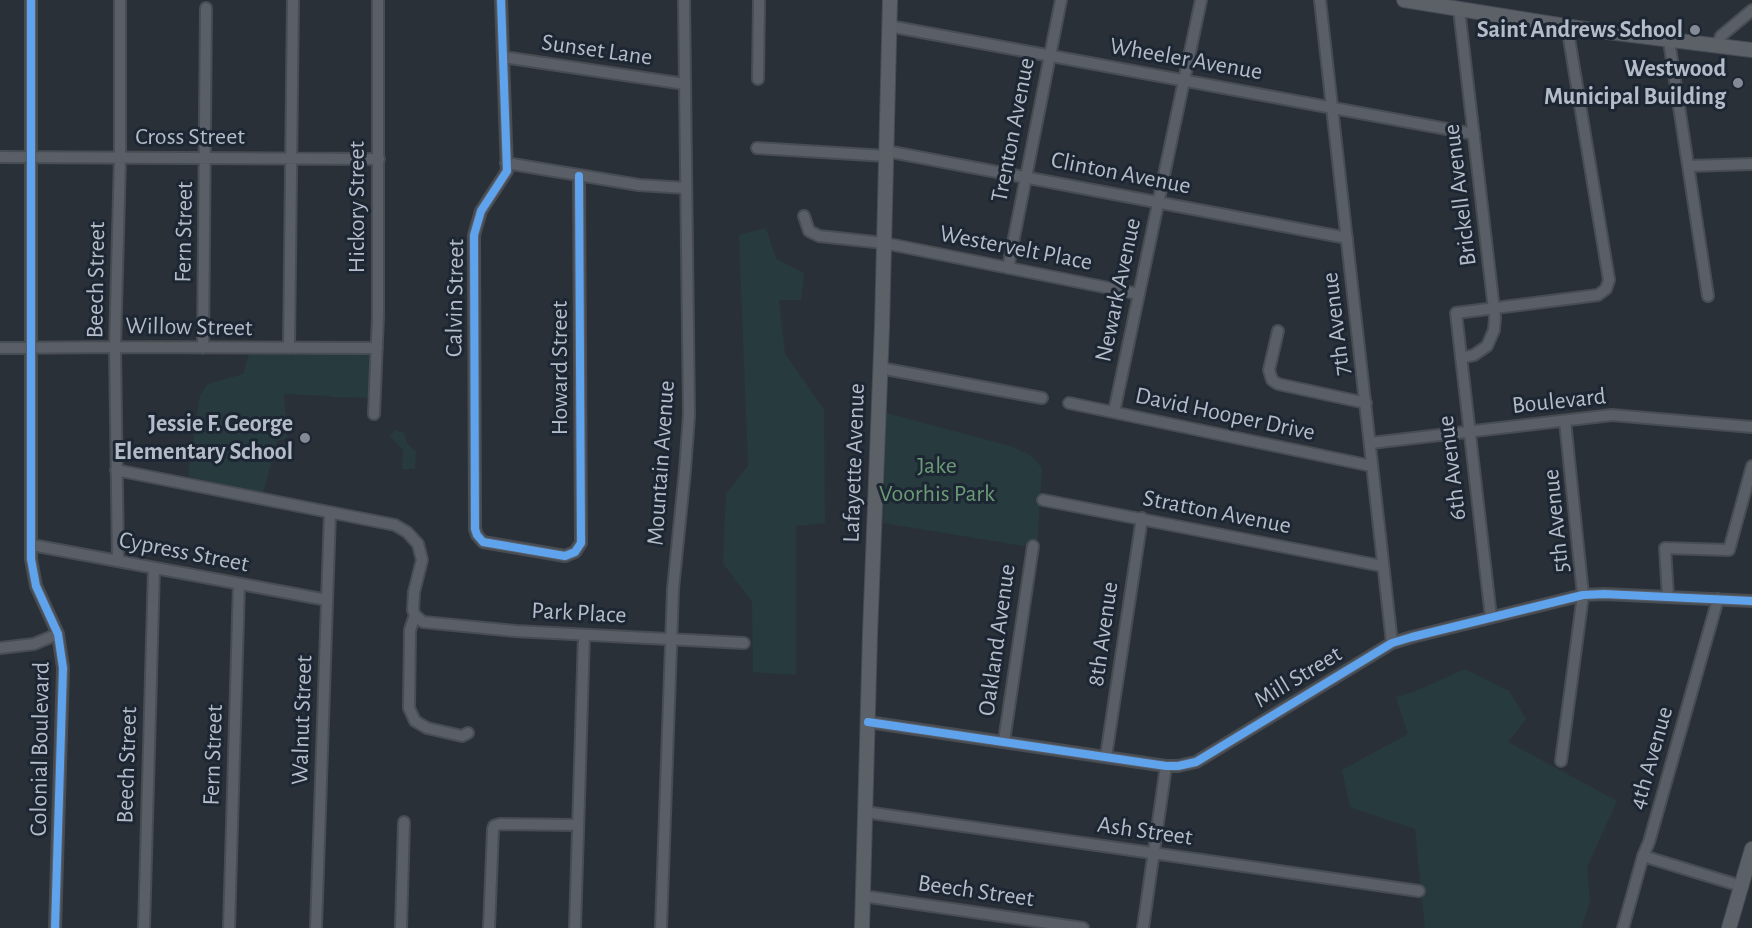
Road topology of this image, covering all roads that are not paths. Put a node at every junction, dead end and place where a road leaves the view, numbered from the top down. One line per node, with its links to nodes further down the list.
1 (31, 0): 31 (street, Colonial Boulevard)
2 (120, 0): 32 (street, Beech Street)
3 (293, 0): 34 (street)
4 (378, 0): 35 (street, Hickory Street)
5 (501, 0): 22 (street, Calvin Street)
6 (684, 0): 25 (street, Mountain Avenue)
7 (759, 0): 23 (street)
8 (890, 0): 16 (main road, Lafayette Avenue)
9 (1060, 0): 21 (street, Trenton Avenue)
10 (1201, 0): 24 (street, Newark Avenue)
11 (1320, 0): 26 (street, 7th Avenue)
12 (1404, 0): 13 (main road)
13 (1462, 6): 17 (main road); 27 (street, Brickell Avenue)
14 (206, 8): 33 (street, Fern Street)
15 (1752, 10): 19 (street)
16 (890, 26): 21 (street, Wheeler Avenue); 29 (main road, Lafayette Avenue)
17 (1567, 27): 18 (main road); 49 (street)
18 (1669, 41): 19 (main road); 38 (street)
19 (1717, 46): 20 (main road)
20 (1752, 50)
21 (1050, 55): 24 (street, Wheeler Avenue); 40 (street, Trenton Avenue)
22 (503, 57): 25 (street, Sunset Lane); 36 (street, Calvin Street)
23 (758, 79)
24 (1185, 80): 26 (street, Wheeler Avenue); 42 (street, Newark Avenue)
25 (685, 84): 41 (street, Mountain Avenue)
26 (1332, 108): 27 (street, Wheeler Avenue); 44 (street, 7th Avenue)
27 (1474, 134): 49 (street, Brickell Avenue)
28 (757, 148): 29 (street, Clinton Avenue)
29 (886, 153): 40 (street, Clinton Avenue); 45 (main road, Lafayette Avenue)
30 (0, 157): 31 (street, Cross Street)
31 (32, 158): 32 (street, Cross Street); 53 (street, Colonial Boulevard)
32 (120, 158): 33 (street, Cross Street); 51 (street, Beech Street)
33 (206, 158): 34 (street, Cross Street); 54 (street, Fern Street)
34 (292, 158): 35 (street, Cross Street); 55 (street)
35 (379, 159): 56 (street, Hickory Street)
36 (506, 163): 39 (street); 76 (street, Calvin Street)
37 (1752, 164): 38 (street)
38 (1688, 165): 48 (street)
39 (579, 176): 41 (street); 76 (street, Howard Street)
40 (1026, 177): 42 (street, Clinton Avenue); 46 (street, Trenton Avenue)
41 (686, 188): 90 (street, Mountain Avenue)
42 (1159, 202): 44 (street, Clinton Avenue); 47 (street, Newark Avenue)
43 (804, 216): 45 (street, Westervelt Place)
44 (1347, 237): 61 (street, 7th Avenue)
45 (884, 243): 46 (street, Westervelt Place); 58 (main road, Lafayette Avenue)
46 (1008, 268): 47 (street, Westervelt Place)
47 (1139, 294): 62 (street, Newark Avenue)
48 (1707, 296)
49 (1495, 308): 57 (street, Brickell Avenue); 57 (street, 6th Avenue)
50 (1278, 331): 61 (street)
51 (115, 347): 53 (street, Willow Street); 54 (street, Willow Street); 70 (street, Beech Street)
52 (0, 348): 53 (street, Willow Street)
53 (32, 348): 74 (street, Colonial Boulevard)
54 (203, 348): 55 (street, Willow Street)
55 (289, 348): 56 (street, Willow Street)
56 (377, 348): 63 (street, Hickory Street)
57 (1461, 358): 66 (street, 6th Avenue)
58 (880, 368): 59 (street); 94 (main road, Lafayette Avenue)
59 (1042, 398)
60 (1069, 403): 62 (street, David Hooper Drive)
61 (1366, 403): 67 (street, 7th Avenue)
62 (1114, 412): 68 (street, David Hooper Drive)
63 (374, 414)
64 (1565, 421): 65 (street, Boulevard); 66 (street, Boulevard); 81 (street, 5th Avenue)
65 (1752, 427)
66 (1469, 432): 67 (street, Boulevard); 87 (street, 6th Avenue)
67 (1371, 443): 68 (street, 7th Avenue)
68 (1372, 466): 78 (street, 7th Avenue)
69 (1752, 466): 82 (street)
70 (116, 470): 72 (street); 77 (street, Beech Street)
71 (1043, 500): 73 (street, Stratton Avenue)
72 (330, 513): 84 (street, Walnut Street); 86 (street)
73 (1142, 518): 78 (street, Stratton Avenue); 97 (street, 8th Avenue)
74 (32, 545): 77 (street, Cypress Street); 88 (street, Colonial Boulevard)
75 (1033, 546): 96 (street, Oakland Avenue)
76 (570, 555)
77 (118, 561): 79 (street, Cypress Street)
78 (1382, 566): 92 (street, 7th Avenue)
79 (154, 568): 80 (street, Cypress Street); 110 (street, Beech Street)
80 (239, 584): 84 (street, Cypress Street); 111 (street, Fern Street)
81 (1583, 595): 82 (street, Mill Street); 87 (street, Mill Street); 98 (street, 5th Avenue)
82 (1668, 597): 83 (street, Mill Street)
83 (1718, 599): 85 (street, Mill Street); 105 (street, 4th Avenue)
84 (327, 600): 112 (street, Walnut Street)
85 (1752, 601)
86 (415, 615): 89 (street, Park Place); 95 (street)
87 (1491, 617): 92 (street, Mill Street)
88 (58, 634): 93 (street); 109 (street, Colonial Boulevard)
89 (584, 635): 90 (street, Park Place); 102 (street)
90 (670, 638): 91 (street, Park Place); 116 (street, Mountain Avenue)
91 (744, 643)
92 (1392, 643): 99 (street, Mill Street)
93 (0, 648)
94 (868, 722): 96 (street, Mill Street); 100 (main road, Lafayette Avenue)
95 (468, 733)
96 (1004, 741): 97 (street, Mill Street)
97 (1106, 756): 99 (street, Mill Street)
98 (1561, 761)
99 (1166, 766): 104 (street)
100 (865, 812): 104 (street, Ash Street); 108 (main road, Lafayette Avenue)
101 (404, 822): 113 (street)
102 (578, 825): 114 (street); 115 (street)
103 (1752, 849): 106 (main road)
104 (1154, 853): 107 (street, Ash Street); 119 (street)
105 (1643, 855): 106 (street); 120 (street, 4th Avenue)
106 (1741, 886): 121 (main road)
107 (1419, 891)
108 (862, 896): 117 (main road, Lafayette Avenue); 118 (street, Beech Street)
109 (55, 928)
110 (144, 928)
111 (229, 928)
112 (316, 928)
113 (401, 928)
114 (489, 928)
115 (575, 928)
116 (661, 928)
117 (862, 928)
118 (1083, 928)
119 (1143, 928)
120 (1623, 928)
121 (1729, 928)

